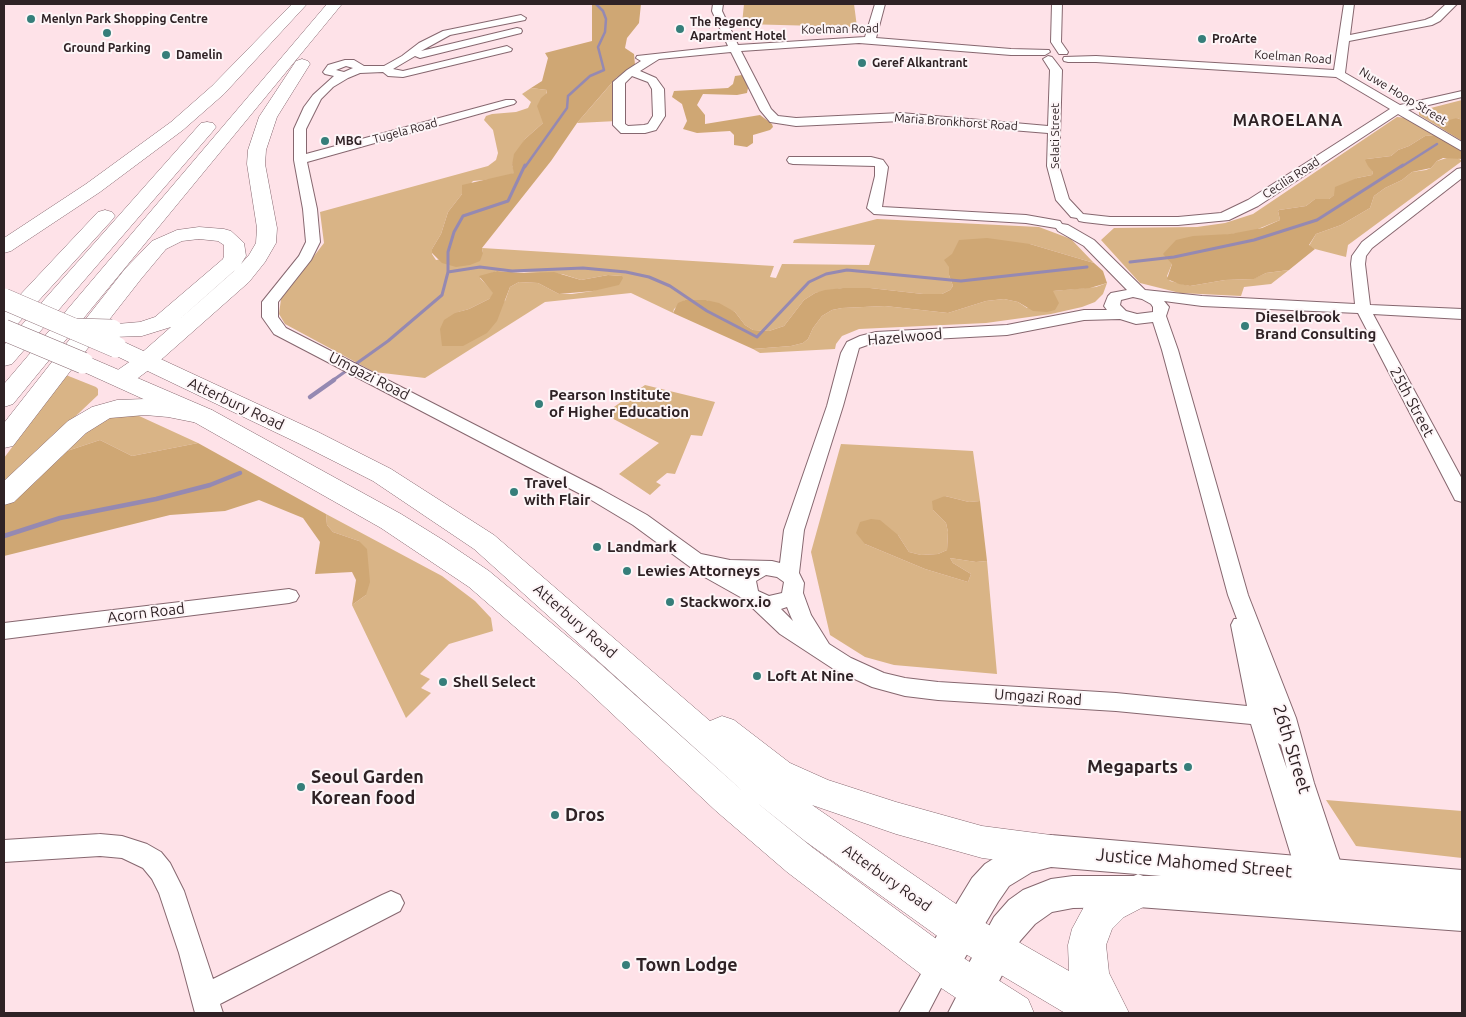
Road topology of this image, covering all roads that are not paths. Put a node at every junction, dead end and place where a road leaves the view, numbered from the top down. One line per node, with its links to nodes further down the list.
1 (300, 4): 28 (main road)
2 (315, 4): 55 (main road)
3 (335, 4): 57 (main road)
4 (345, 4): 56 (main road)
5 (718, 4): 15 (street)
6 (880, 4): 13 (street)
7 (1057, 4): 14 (street)
8 (1349, 4): 12 (street, Nuwe Hoop Street)
9 (1452, 4): 12 (street)
10 (521, 18): 20 (street)
11 (517, 31): 20 (street)
12 (1343, 39): 26 (street, Nuwe Hoop Street)
13 (870, 40): 15 (street, Koelman Road); 17 (street, Koelman Road)
14 (1056, 42): 18 (street); 22 (street)
15 (735, 48): 19 (street, Koelman Road); 32 (street, Maria Bronkhorst Road)
16 (507, 50): 23 (street)
17 (1011, 52): 18 (street, Koelman Road)
18 (1046, 55): 22 (street); 22 (street, Koelman Road)
19 (656, 56): 21 (street, Koelman Road); 25 (street)
20 (406, 58): 23 (street)
21 (641, 58)
22 (1064, 59): 26 (street, Koelman Road); 32 (street, Selati Street)
23 (386, 68): 24 (street)
24 (359, 70): 27 (street); 27 (street, Umgazi Road)
25 (631, 72): 25 (street)
26 (1339, 74): 31 (street, Nuwe Hoop Street)
27 (336, 78): 34 (street, Umgazi Road)
28 (218, 90): 42 (main road); 51 (main road)
29 (1462, 94): 31 (street, Cecilia Road)
30 (510, 102): 34 (street, Tugela Road)
31 (1398, 109): 33 (street, Nuwe Hoop Street); 40 (street, Cecilia Road)
32 (1054, 130): 37 (street, Selati Street)
33 (1462, 147)
34 (300, 160): 66 (street, Umgazi Road)
35 (793, 160): 38 (street)
36 (1462, 172): 48 (street)
37 (1063, 200): 39 (street); 40 (street, Selati Street)
38 (1026, 219): 39 (street)
39 (1057, 220): 40 (street, Cecilia Road); 41 (street, Selati Street)
40 (1083, 221): 41 (street, Selati Street)
41 (1089, 243): 43 (street, Selati Street)
42 (4, 247)
43 (1114, 270): 44 (street, Selati Street); 47 (street)
44 (1143, 295): 46 (street); 47 (street); 49 (street, Selati Street)
45 (4, 299): 53 (main road, Atterbury Road, bridge)
46 (1202, 300): 48 (street); 49 (street)
47 (1121, 308): 49 (street); 54 (street, 26th Street); 65 (street, Hazelwood)
48 (1363, 309): 50 (street); 64 (street, 25th Street)
49 (1159, 314): 54 (street, 26th Street)
50 (1462, 314)
51 (4, 325)
52 (4, 330): 58 (main road, Atterbury Road, bridge)
53 (114, 338): 56 (main road, Atterbury Road); 62 (main road)
54 (1170, 350): 69 (street, 26th Street)
55 (4, 359)
56 (146, 361): 58 (main road); 73 (main road, Atterbury Road)
57 (29, 369): 59 (main road); 61 (main road)
58 (121, 379): 60 (main road, Atterbury Road)
59 (4, 399)
60 (202, 416): 63 (main road); 87 (main road, Atterbury Road)
61 (4, 417)
62 (4, 440)
63 (4, 496)
64 (1462, 496)
65 (794, 530): 67 (street); 68 (street)
66 (695, 559): 67 (street, Umgazi Road); 71 (street, Umgazi Road)
67 (763, 569): 68 (street); 71 (street)
68 (791, 584): 71 (street); 74 (street, Umgazi Road)
69 (1238, 595): 75 (street, 26th Street); 76 (street, 26th Street)
70 (289, 596): 72 (street, Acorn Road)
71 (754, 597): 74 (street, Umgazi Road)
72 (4, 631)
73 (600, 642): 79 (main road); 85 (main road, Atterbury Road)
74 (823, 651): 76 (street, Umgazi Road)
75 (1278, 700): 76 (street); 77 (street, 26th Street)
76 (1260, 716): 77 (street); 81 (street, 26th Street)
77 (1291, 740): 81 (street, 26th Street)
78 (4, 851): 89 (street)
79 (1051, 851): 81 (main road, Justice Mahomed Street); 85 (main road, Justice Mahomed Street)
80 (1462, 886): 81 (main road, Justice Mahomed Street)
81 (1325, 888): 82 (main road, Justice Mahomed Street); 84 (main road, Justice Mahomed Street)
82 (1138, 891): 86 (main road, Justice Mahomed Street); 93 (main road)
83 (391, 903): 89 (street)
84 (1462, 914)
85 (961, 930): 86 (main road, Atterbury Road); 87 (main road, Justice Mahomed Street)
86 (995, 951): 88 (main road, Justice Mahomed Street); 92 (main road, Atterbury Road)
87 (940, 965): 88 (main road, Atterbury Road); 90 (street)
88 (968, 1001): 91 (main road, Atterbury Road)
89 (207, 1006)
90 (913, 1013)
91 (1014, 1013)
92 (1103, 1013)
93 (1109, 1013)

